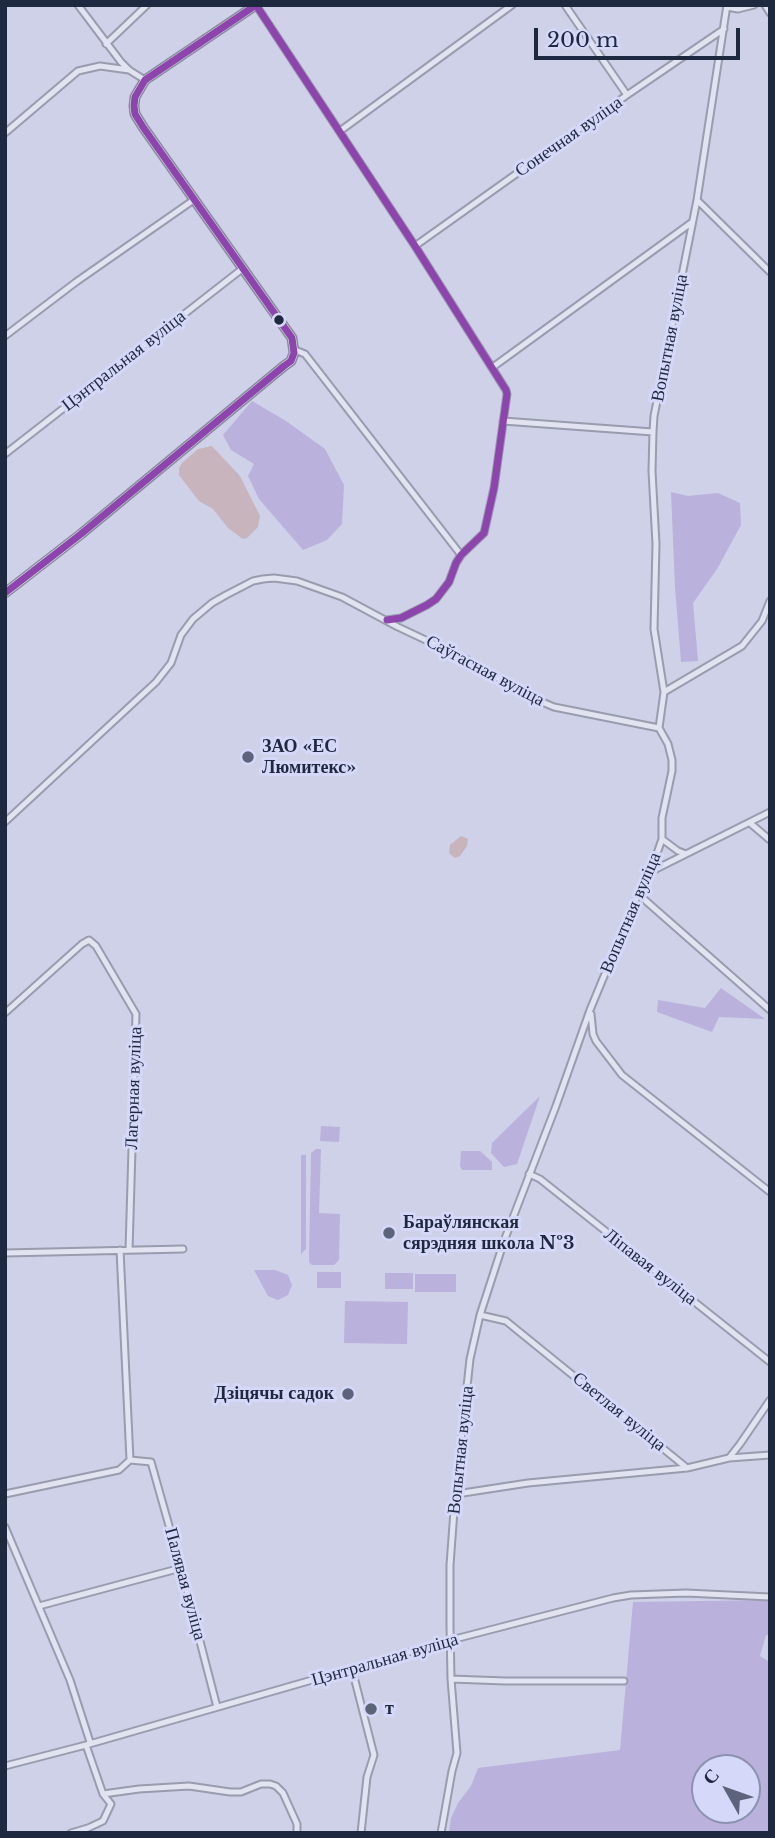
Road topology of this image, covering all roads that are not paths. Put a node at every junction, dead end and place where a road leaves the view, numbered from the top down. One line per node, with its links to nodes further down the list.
1 (78, 5): 11 (street)
2 (147, 5): 11 (street)
3 (256, 5): 13 (main road); 15 (street)
4 (512, 5): 15 (street)
5 (565, 5): 14 (street)
6 (754, 5): 8 (street)
7 (765, 5): 9 (street)
8 (727, 6): 10 (street, Вопытная вуліца)
9 (770, 13)
10 (724, 29): 14 (street, Сонечная вуліца); 18 (street, Вопытная вуліца)
11 (106, 44): 12 (street)
12 (129, 70): 13 (street); 16 (street)
13 (145, 80): 17 (main road)
14 (627, 95): 20 (street, Сонечная вуліца)
15 (340, 131): 20 (street)
16 (5, 133)
17 (195, 199): 21 (main road); 23 (street)
18 (697, 200): 19 (street, Вопытная вуліца); 22 (street)
19 (692, 222): 25 (street); 27 (street, Вопытная вуліца)
20 (415, 246): 25 (street)
21 (242, 269): 24 (main road); 28 (street, Цэнтральная вуліца)
22 (770, 272)
23 (5, 336)
24 (295, 350): 29 (street); 30 (main road)
25 (493, 367): 26 (street)
26 (503, 421): 27 (street); 29 (street)
27 (653, 432): 33 (street, Вопытная вуліца)
28 (5, 454)
29 (461, 555): 32 (street)
30 (5, 593)
31 (770, 601): 33 (street)
32 (387, 620): 34 (street, Саўгасная вуліца); 36 (street, Саўгасная вуліца)
33 (664, 692): 34 (street, Вопытная вуліца)
34 (659, 728): 38 (street, Вопытная вуліца)
35 (770, 813): 37 (street)
36 (5, 822)
37 (750, 823): 39 (street); 40 (street)
38 (662, 839): 40 (street); 41 (street, Вопытная вуліца)
39 (770, 840)
40 (686, 854): 41 (street)
41 (648, 873): 42 (street, Вопытная вуліца)
42 (638, 894): 43 (street, Вопытная вуліца); 44 (street)
43 (590, 1010): 46 (street, Вопытная вуліца); 47 (street)
44 (770, 1010)
45 (5, 1013): 50 (street, Лагерная вуліца)
46 (529, 1174): 52 (street, Вопытная вуліца); 53 (street, Ліпавая вуліца)
47 (770, 1192)
48 (183, 1248): 50 (street)
49 (120, 1250): 50 (street); 51 (street); 57 (street)
50 (129, 1250)
51 (5, 1253)
52 (480, 1315): 58 (street, Светлая вуліца); 60 (street, Вопытная вуліца)
53 (770, 1362)
54 (770, 1400): 56 (street)
55 (770, 1455): 56 (street)
56 (729, 1458): 58 (street)
57 (130, 1461): 59 (street); 62 (street, Палявая вуліца)
58 (687, 1468): 60 (street)
59 (5, 1494)
60 (454, 1497): 65 (street, Вопытная вуліца)
61 (5, 1527): 64 (street)
62 (181, 1568): 64 (street); 69 (street, Палявая вуліца)
63 (770, 1597): 65 (street, Цэнтральная вуліца)
64 (39, 1606): 70 (street)
65 (451, 1640): 66 (street, Цэнтральная вуліца); 67 (street, Вопытная вуліца)
66 (352, 1670): 69 (street, Цэнтральная вуліца); 75 (street)
67 (451, 1679): 68 (street); 76 (street, Вопытная вуліца)
68 (624, 1681)
69 (217, 1707): 70 (street, Цэнтральная вуліца)
70 (88, 1744): 71 (street, Цэнтральная вуліца); 72 (street)
71 (5, 1766)
72 (103, 1794): 73 (street); 74 (street)
73 (71, 1833)
74 (297, 1833)
75 (361, 1833)
76 (441, 1833)

